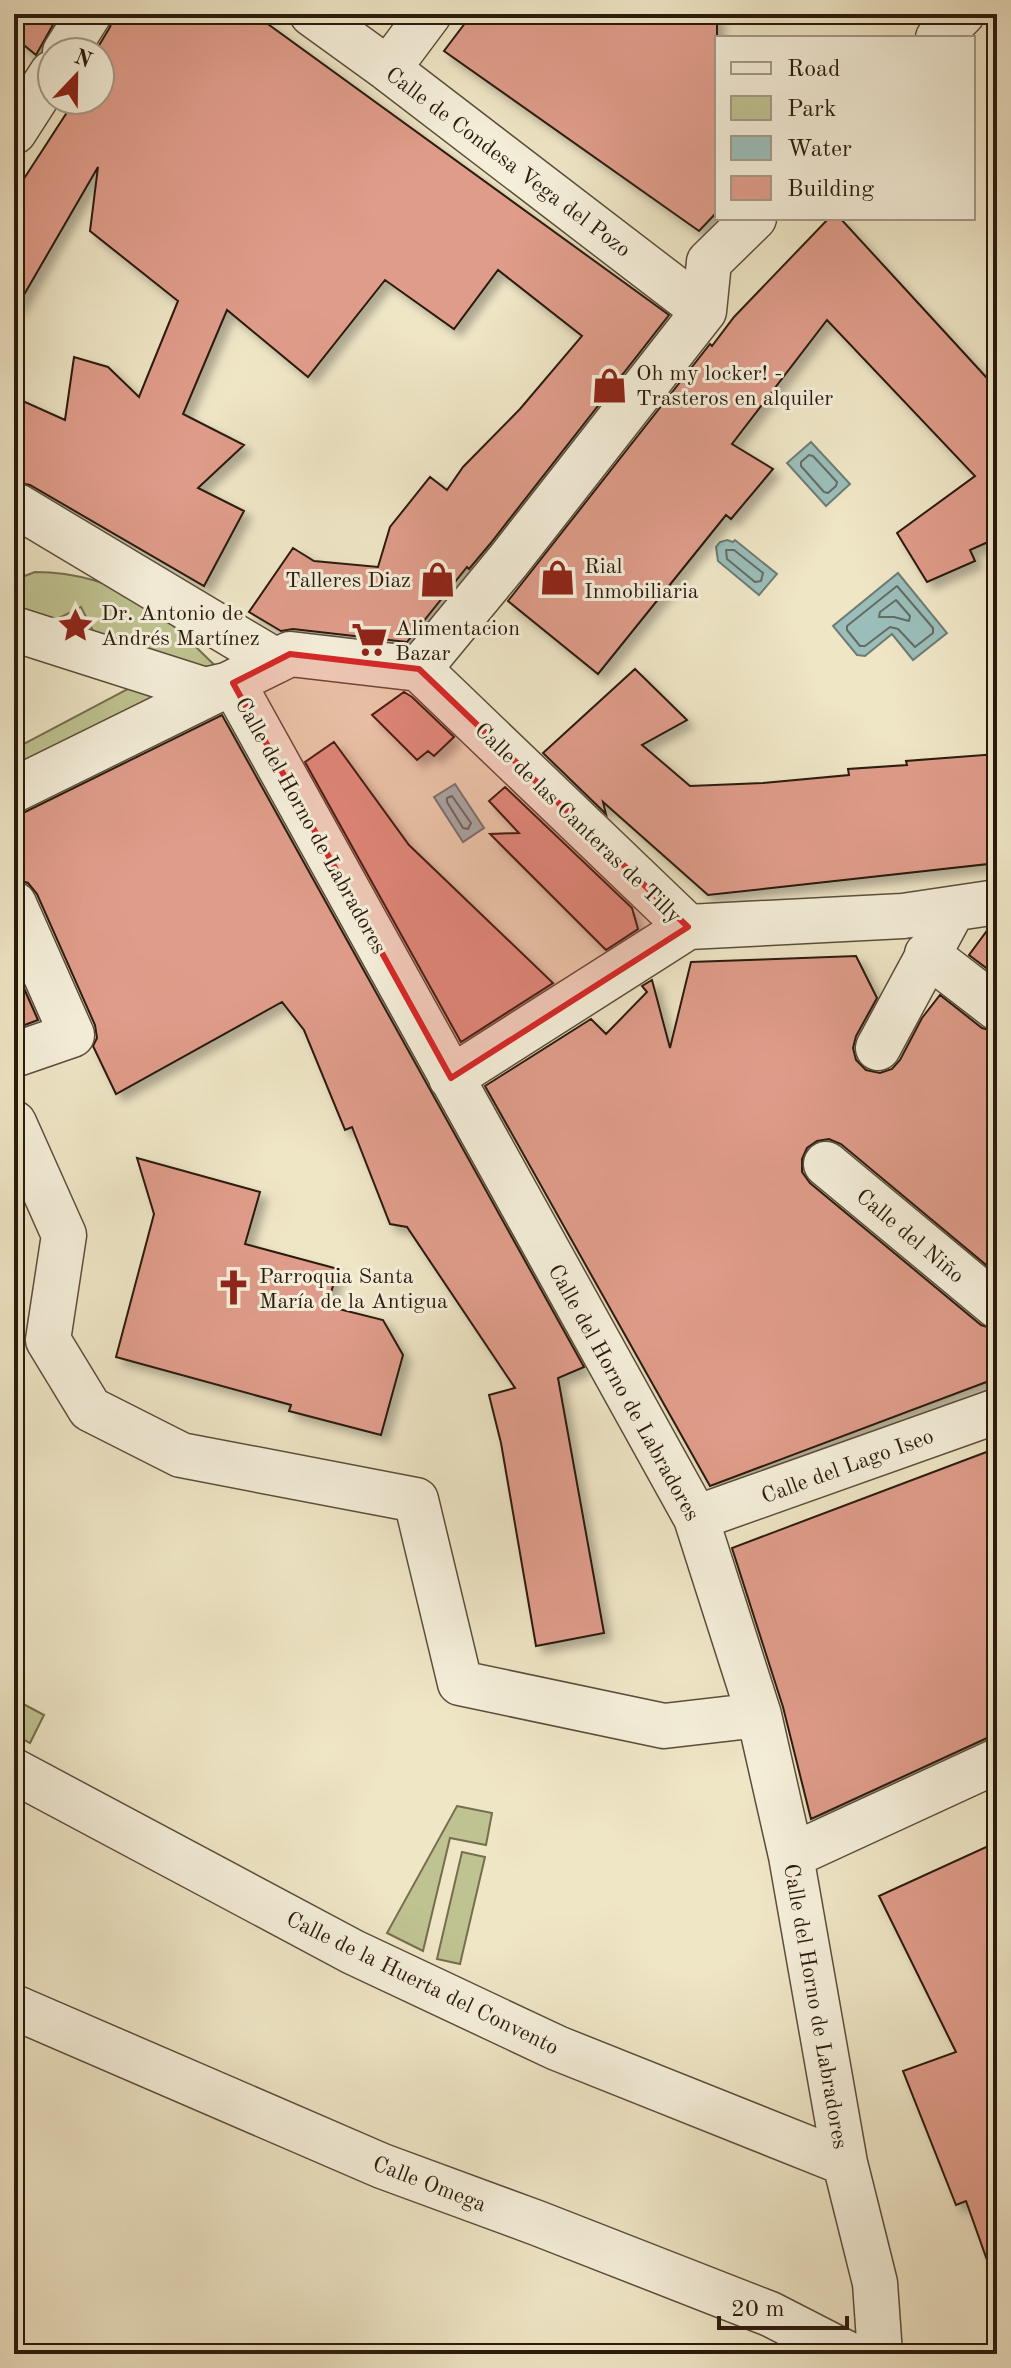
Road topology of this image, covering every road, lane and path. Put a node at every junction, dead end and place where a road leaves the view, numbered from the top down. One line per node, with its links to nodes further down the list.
1 (89, 14): 5 (street)
2 (312, 14): 7 (street, Calle de Condesa Vega del Pozo)
3 (429, 14): 7 (street)
4 (962, 14): 6 (street)
5 (75, 36)
6 (940, 36)
7 (388, 69): 11 (street, Calle de Condesa Vega del Pozo)
8 (36, 98): 9 (street)
9 (14, 132)
10 (752, 220): 11 (street)
11 (704, 311): 15 (street)
12 (14, 509): 14 (street)
13 (14, 629): 16 (street)
14 (276, 661): 15 (street); 16 (street)
15 (419, 669): 21 (street, Calle de las Canteras de Tilly)
16 (233, 683): 17 (street); 26 (street, Calle del Horno de Labradores)
17 (14, 790)
18 (997, 902): 20 (street, Calle de las Canteras de Tilly)
19 (14, 904): 25 (street)
20 (953, 909): 21 (street, Calle de las Canteras de Tilly); 22 (street)
21 (688, 927): 26 (street)
22 (927, 954): 23 (street); 24 (street)
23 (997, 1008)
24 (878, 1048)
25 (14, 1055)
26 (451, 1078): 31 (street, Calle del Horno de Labradores)
27 (14, 1123): 32 (street)
28 (826, 1164): 29 (street, Calle del Niño)
29 (997, 1306)
30 (997, 1411): 31 (street, Calle del Lago Iseo)
31 (696, 1518): 32 (street, Calle del Horno de Labradores)
32 (759, 1715): 35 (street, Calle del Horno de Labradores)
33 (997, 1761): 35 (street)
34 (14, 1771): 37 (street, Calle de la Huerta del Convento)
35 (791, 1856): 37 (street, Calle del Horno de Labradores)
36 (20, 2020): 38 (street, Calle Omega)
37 (845, 2163): 39 (street, Calle del Horno de Labradores)
38 (848, 2354)
39 (880, 2354)

